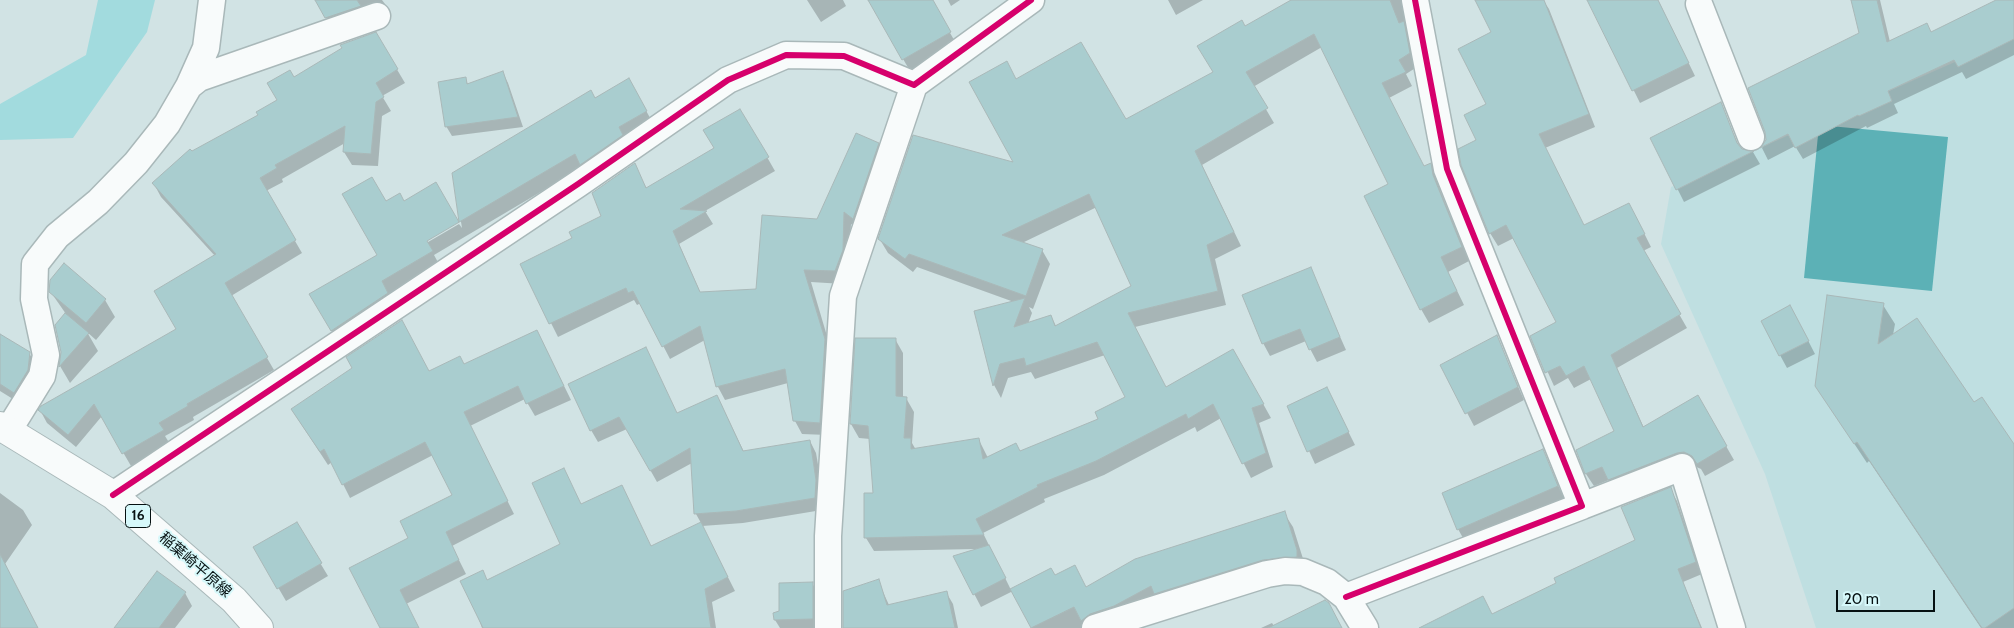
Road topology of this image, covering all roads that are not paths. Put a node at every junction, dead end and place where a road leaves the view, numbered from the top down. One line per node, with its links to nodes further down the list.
1 (212, 0): 7 (street)
2 (1031, 0): 6 (street)
3 (1415, 0): 11 (street)
4 (1704, 1): 8 (street)
5 (377, 16): 7 (street)
6 (914, 85): 10 (street); 14 (street)
7 (189, 86): 9 (street)
8 (1751, 137)
9 (4, 428): 10 (main road, 稲葉崎平原線 / 16)
10 (113, 495): 13 (main road, 稲葉崎平原線 / 16)
11 (1582, 506): 12 (street); 17 (street)
12 (1346, 597): 15 (street); 16 (street)
13 (259, 628)
14 (828, 628)
15 (1095, 628)
16 (1365, 628)
17 (1732, 628)

